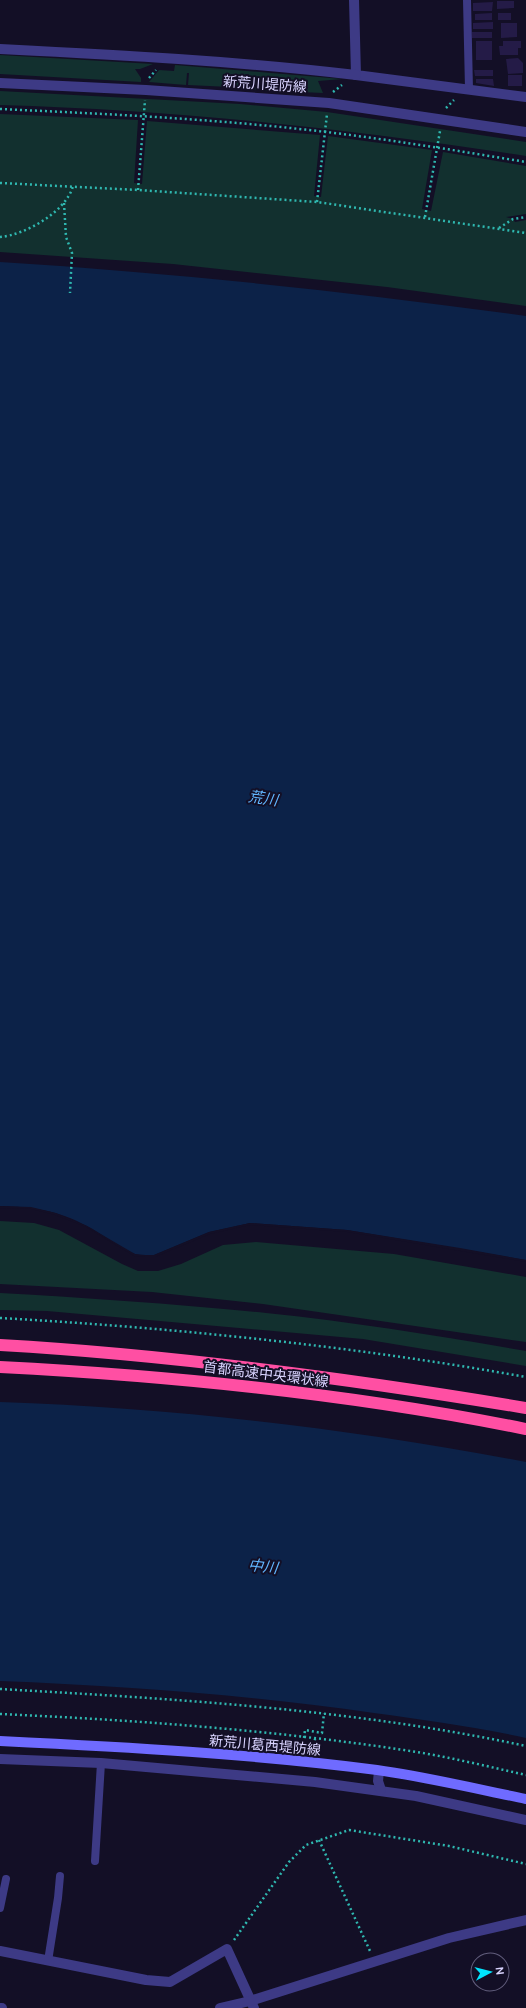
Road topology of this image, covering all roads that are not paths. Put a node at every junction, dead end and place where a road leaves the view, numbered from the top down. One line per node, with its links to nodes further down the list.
1 (354, 0): 4 (street)
2 (467, 0): 6 (lane)
3 (0, 49): 4 (street)
4 (356, 75): 6 (street)
5 (0, 83): 8 (street, 新荒川堤防線)
6 (469, 89): 7 (street)
7 (526, 97)
8 (526, 132)
9 (0, 1345): 11 (highway, 首都高速中央環状線)
10 (0, 1367): 12 (highway, 首都高速中央環状線)
11 (526, 1408)
12 (526, 1429)
13 (0, 1741): 16 (main road, 新荒川葛西堤防線)
14 (0, 1759): 15 (street)
15 (101, 1763): 17 (street); 20 (lane)
16 (379, 1771): 17 (street); 18 (main road, 新荒川葛西堤防線)
17 (381, 1790): 19 (street)
18 (526, 1799)
19 (526, 1820)
20 (95, 1861)
21 (60, 1876): 26 (lane)
22 (6, 1879): 23 (lane)
23 (0, 1908)
24 (526, 1920): 27 (street)
25 (0, 1951): 26 (street)
26 (48, 1961): 27 (street)
27 (252, 2005): 28 (street)
28 (220, 2008)

